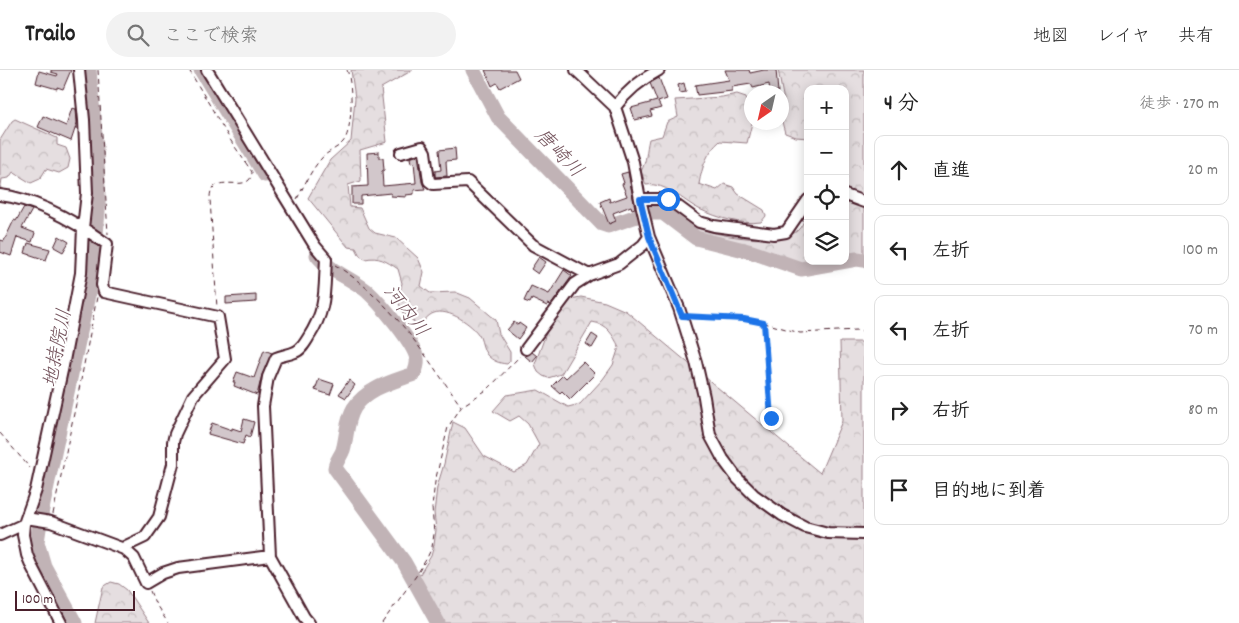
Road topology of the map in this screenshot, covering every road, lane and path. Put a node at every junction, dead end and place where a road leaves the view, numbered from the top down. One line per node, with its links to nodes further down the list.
1 (79, 70): 16 (street)
2 (98, 70): 18 (path)
3 (189, 70): 23 (path)
4 (207, 70): 15 (street)
5 (347, 70): 15 (path)
6 (576, 70): 8 (street)
7 (659, 70): 8 (street)
8 (615, 107): 12 (street)
9 (401, 153): 20 (street)
10 (0, 194): 16 (street)
11 (849, 196): 13 (street)
12 (640, 199): 14 (street); 17 (street)
13 (864, 202)
14 (804, 206)
15 (292, 209): 19 (street)
16 (83, 228): 18 (street); 30 (street)
17 (649, 237): 20 (street); 22 (street)
18 (107, 244): 21 (street)
19 (326, 263): 27 (path); 36 (street)
20 (589, 275): 26 (street)
21 (102, 289): 23 (street); 32 (path)
22 (682, 316): 24 (path); 33 (street)
23 (218, 317): 35 (street)
24 (764, 323): 25 (path); 28 (path)
25 (864, 331)
26 (526, 349): 27 (path)
27 (462, 406): 41 (path)
28 (771, 418)
29 (0, 432): 30 (path)
30 (38, 477): 31 (street)
31 (28, 520): 32 (street); 34 (street); 38 (street)
32 (49, 522): 35 (street)
33 (864, 534)
34 (0, 535)
35 (124, 549): 37 (street)
36 (270, 556): 37 (street); 40 (street)
37 (146, 582): 39 (path)
38 (61, 623)
39 (168, 623)
40 (309, 623)
41 (382, 623)

